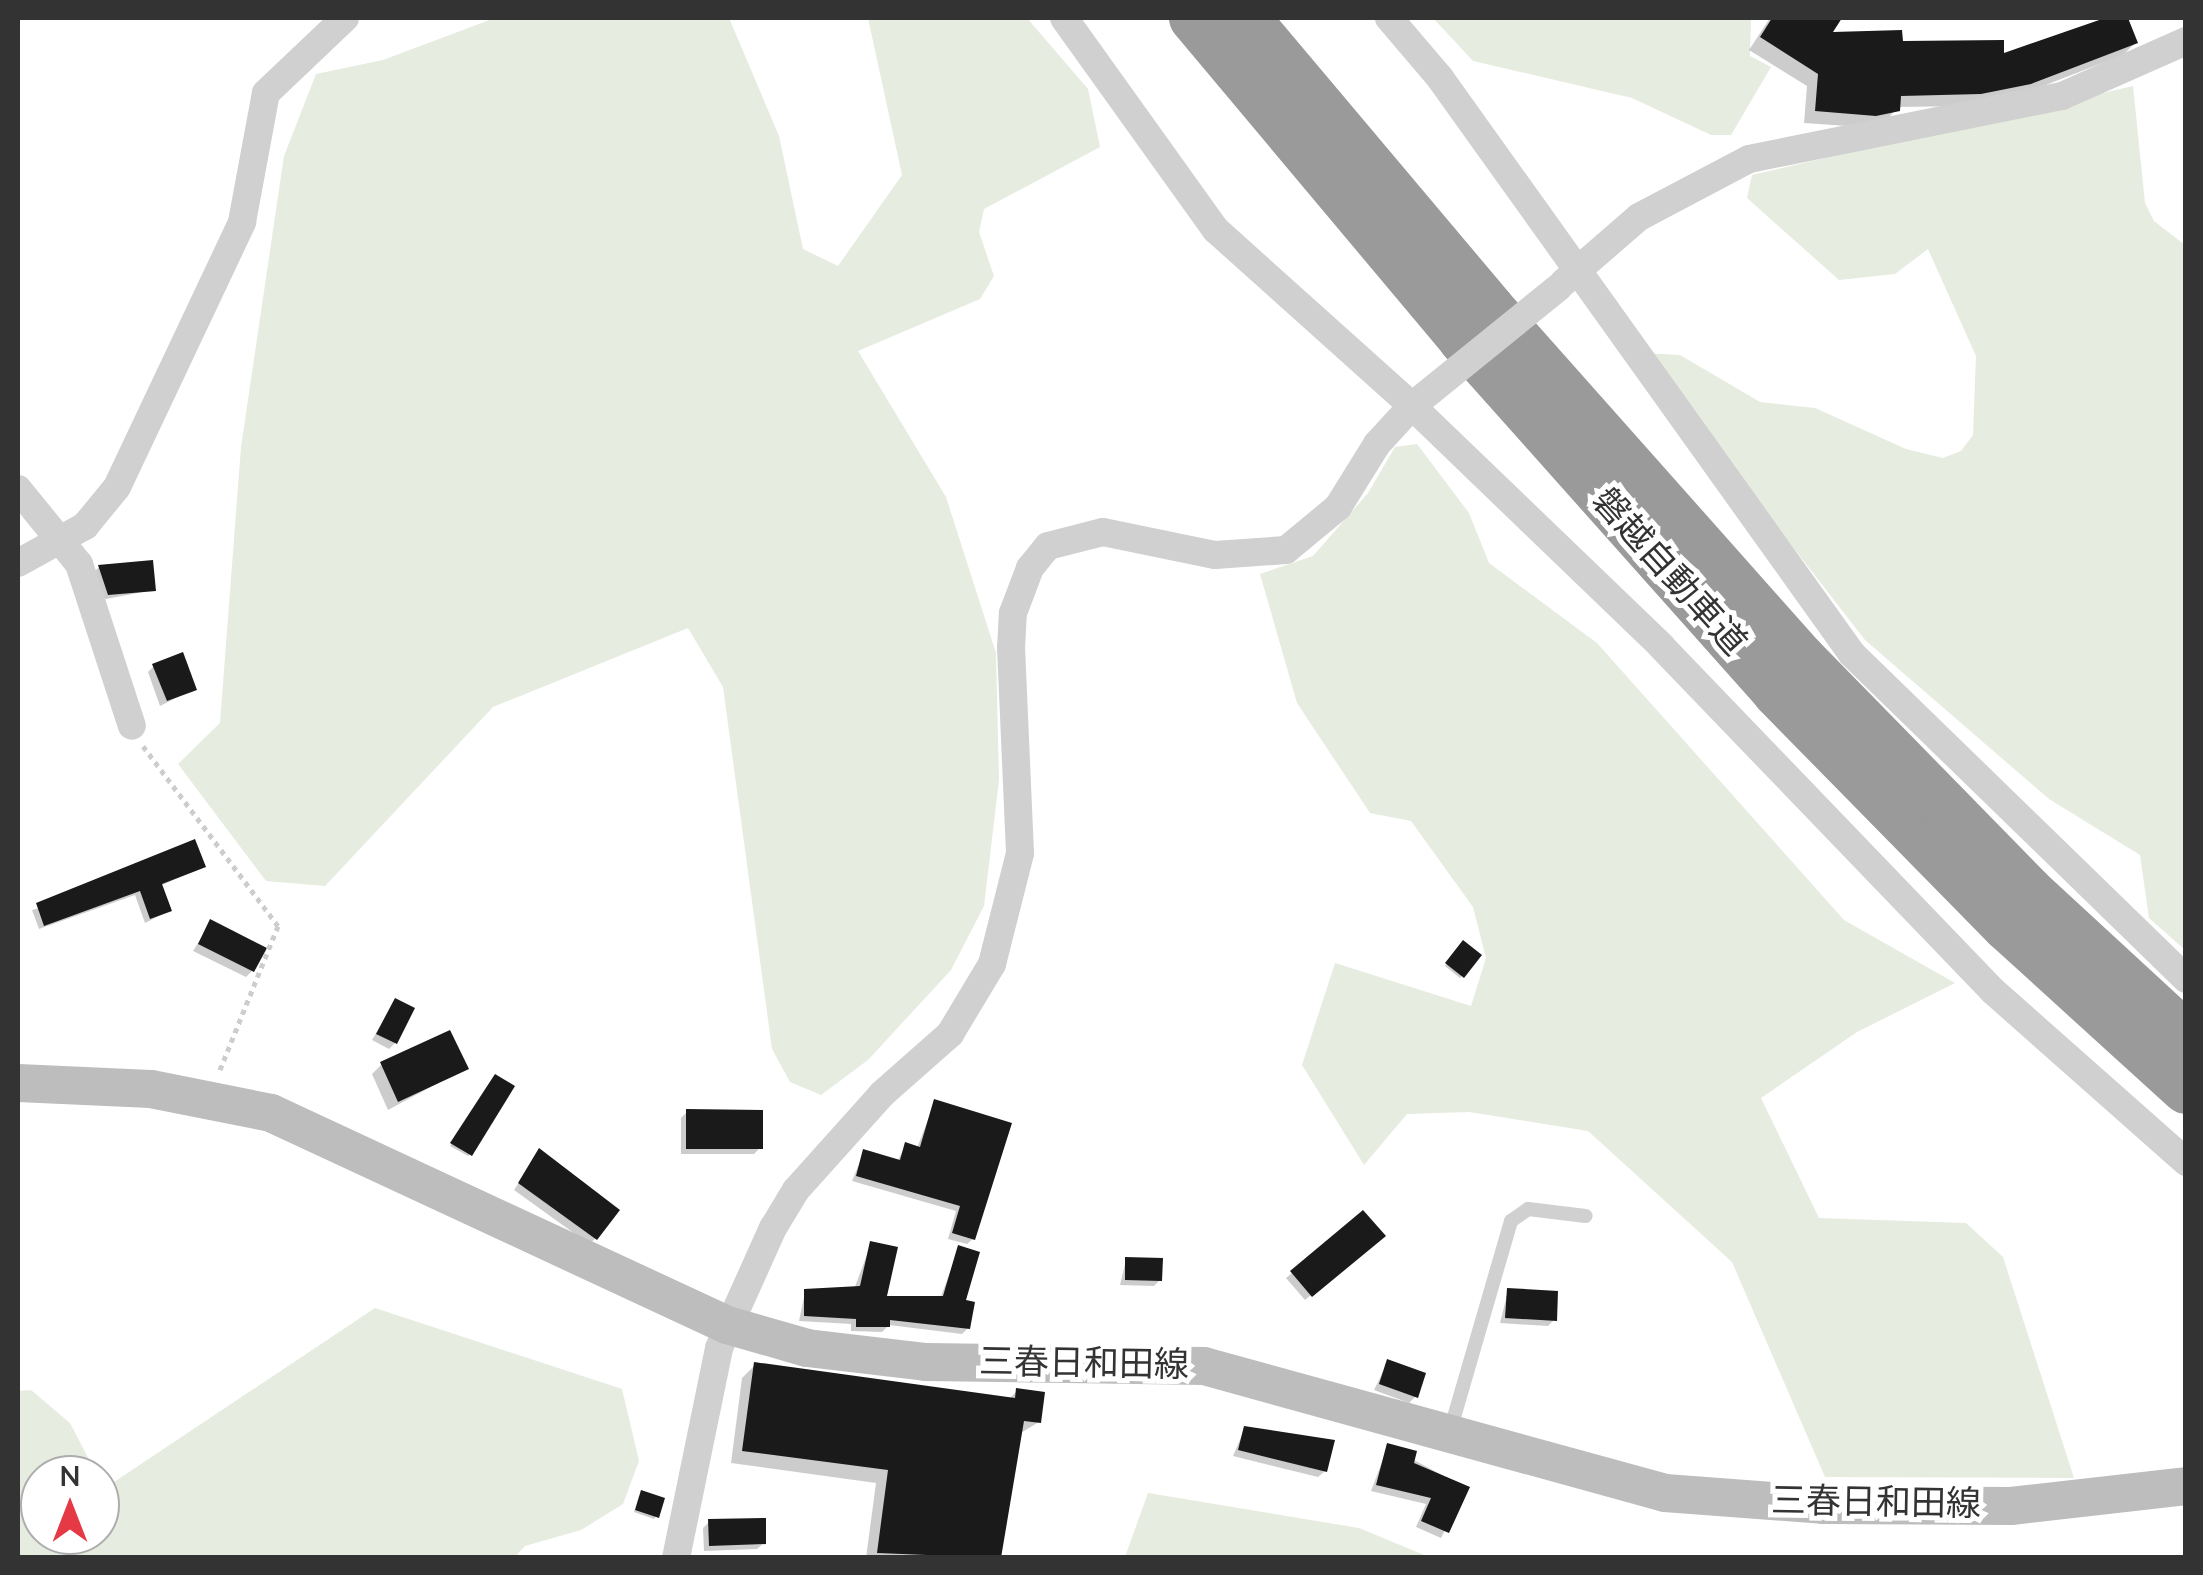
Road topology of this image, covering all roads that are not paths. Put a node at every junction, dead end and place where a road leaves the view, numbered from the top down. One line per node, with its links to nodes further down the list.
1 (345, 18): 10 (street)
2 (1064, 18): 8 (street)
3 (1194, 18): 16 (highway, 磐越自動車道)
4 (1245, 18): 14 (highway, 磐越自動車道)
5 (1389, 18): 7 (street)
6 (2186, 40): 7 (street)
7 (1568, 279): 8 (street, bridge); 13 (street)
8 (1412, 406): 17 (street); 19 (street)
9 (18, 490): 10 (street)
10 (61, 534): 11 (street); 12 (street)
11 (18, 563)
12 (132, 726)
13 (2186, 980)
14 (2186, 1037)
15 (18, 1083): 19 (main road, 三春日和田線)
16 (2186, 1089)
17 (2186, 1162)
18 (1586, 1216): 20 (lane)
19 (727, 1326): 20 (main road, 三春日和田線); 22 (street)
20 (1449, 1437): 21 (main road, 三春日和田線)
21 (2184, 1489)
22 (676, 1558)

